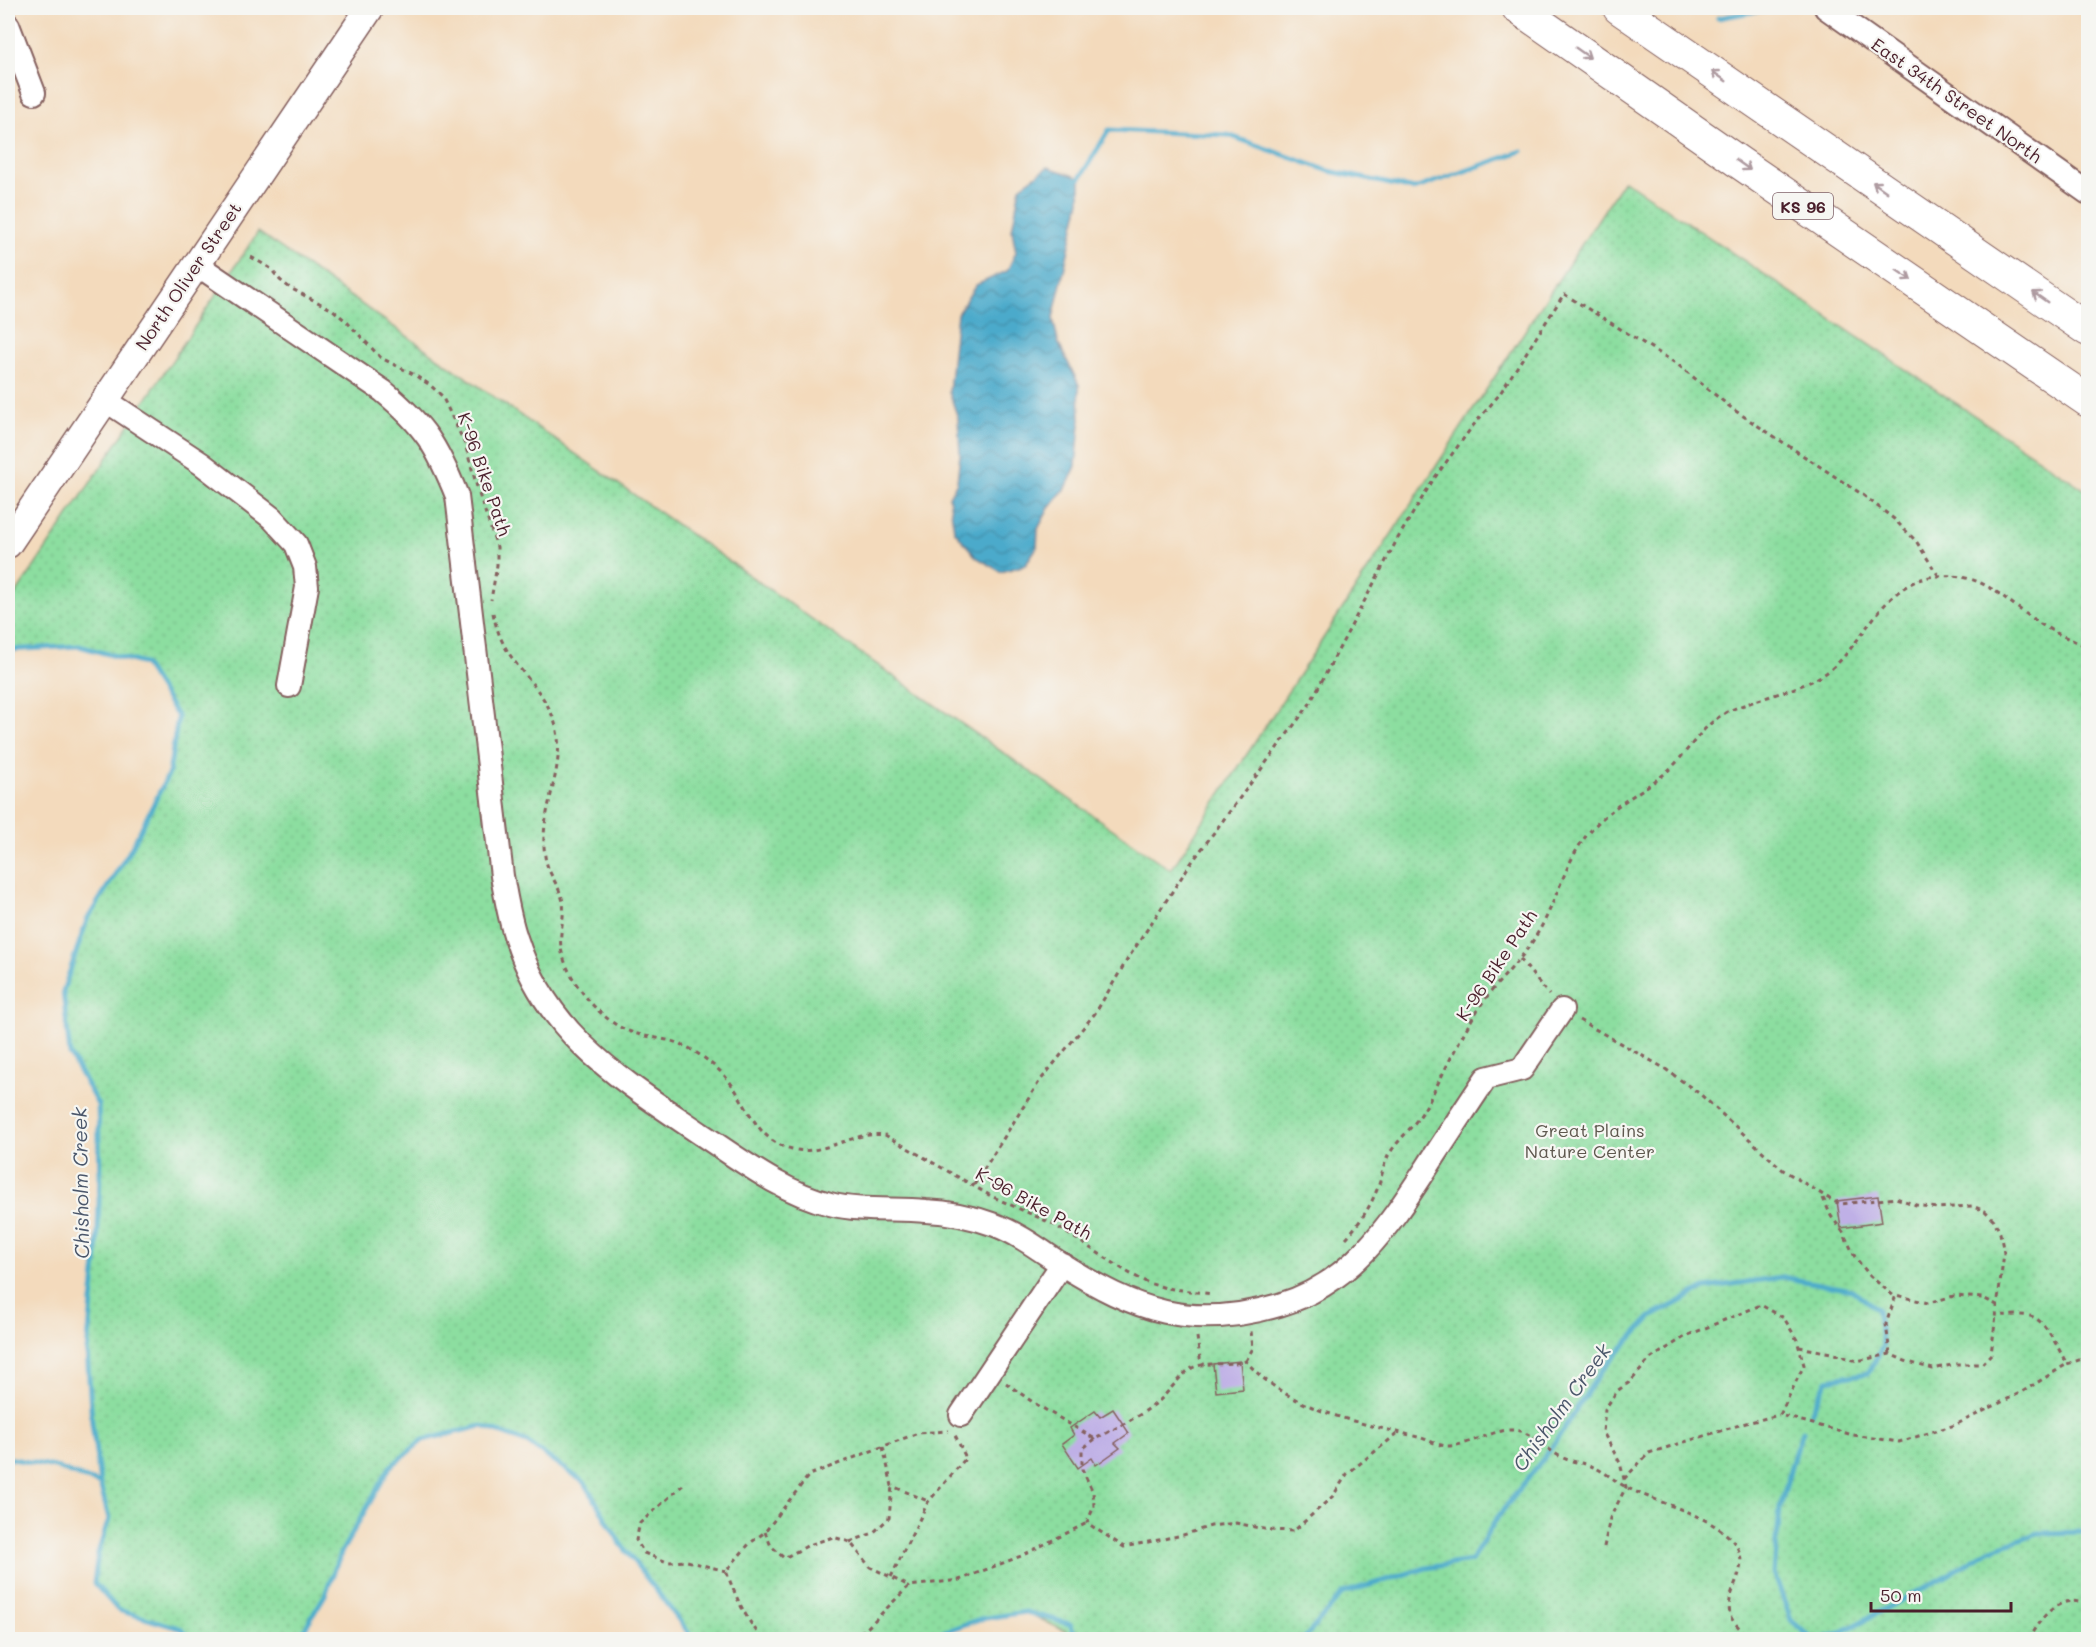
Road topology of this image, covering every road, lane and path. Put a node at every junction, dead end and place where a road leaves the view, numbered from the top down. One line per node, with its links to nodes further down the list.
1 (370, 8): 11 (main road, North Oliver Street)
2 (1505, 8): 7 (highway)
3 (1518, 8): 7 (highway, KS 96)
4 (1826, 8): 9 (street, East 34th Street North)
5 (1624, 10): 12 (highway, one-way to 5)
6 (8, 25): 8 (street)
7 (1556, 34): 14 (highway, KS 96, one-way to 14)
8 (34, 93)
9 (2088, 193)
10 (251, 257): 21 (path, K-96 Bike Path)
11 (196, 264): 13 (main road, North Oliver Street); 24 (street)
12 (2088, 330)
13 (105, 400): 15 (main road, North Oliver Street); 18 (street)
14 (2088, 401)
15 (10, 535)
16 (1939, 576): 17 (path, K-96 Bike Path); 19 (path, K-96 Bike Path); 21 (path)
17 (2088, 647)
18 (289, 686)
19 (1520, 959): 20 (path); 23 (path, K-96 Bike Path)
20 (1562, 1010): 22 (path); 29 (street)
21 (974, 1185): 25 (path, K-96 Bike Path)
22 (1823, 1196): 26 (path); 27 (path)
23 (1342, 1243)
24 (1062, 1264): 29 (street); 35 (street)
25 (1217, 1294)
26 (1895, 1297): 27 (path); 31 (path)
27 (1996, 1305): 28 (path)
28 (1996, 1315): 31 (path); 33 (path)
29 (1196, 1317): 34 (path)
30 (1799, 1347): 31 (path); 37 (path); 41 (path)
31 (1890, 1353)
32 (2088, 1357): 33 (path)
33 (2067, 1364): 37 (path)
34 (1204, 1365): 38 (path); 39 (path)
35 (990, 1372): 36 (street); 39 (path)
36 (962, 1415)
37 (1780, 1415): 41 (path)
38 (1398, 1433): 44 (path); 46 (path)
39 (1095, 1439): 46 (path)
40 (883, 1447): 43 (path); 45 (path); 47 (path)
41 (1624, 1479): 44 (path)
42 (683, 1485): 50 (path)
43 (892, 1486): 45 (path); 48 (path)
44 (1626, 1487): 49 (path); 56 (path)
45 (928, 1502): 51 (path)
46 (1087, 1523): 52 (path)
47 (765, 1532): 48 (path); 50 (path)
48 (850, 1542): 51 (path)
49 (1604, 1547)
50 (726, 1571): 54 (path)
51 (891, 1577): 52 (path)
52 (909, 1586): 55 (path)
53 (2088, 1606): 57 (path)
54 (772, 1640)
55 (834, 1640)
56 (1753, 1640)
57 (2028, 1640)

